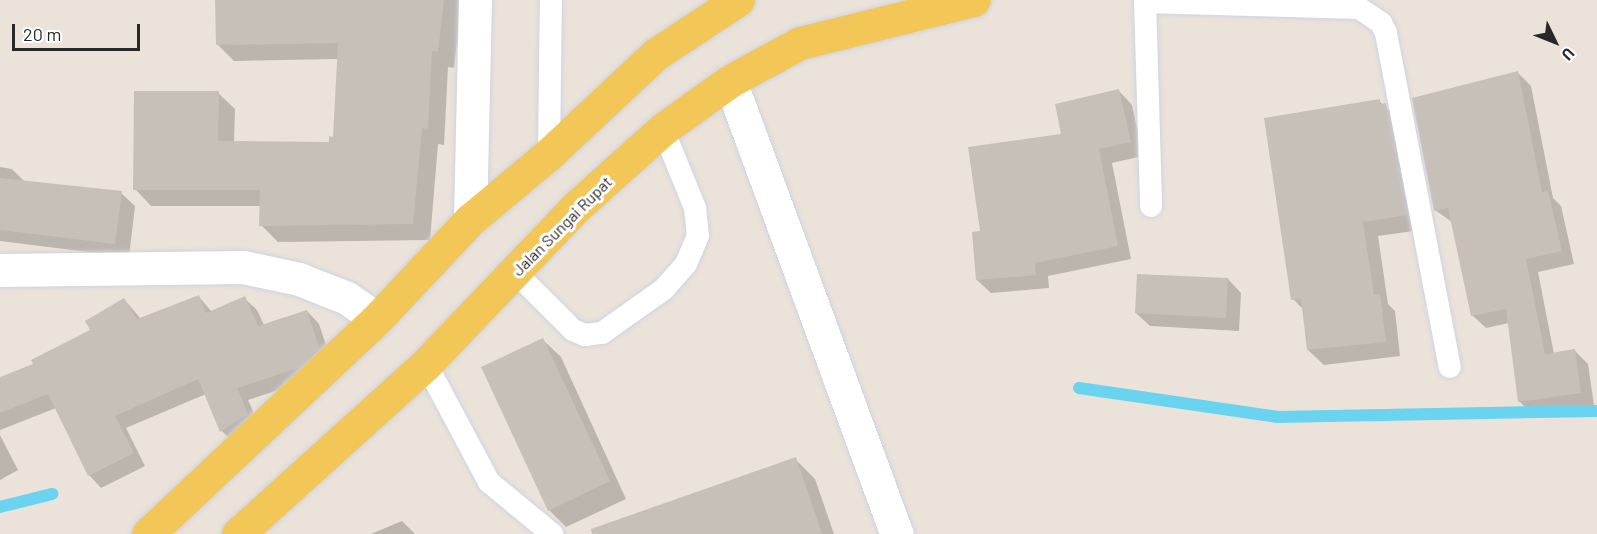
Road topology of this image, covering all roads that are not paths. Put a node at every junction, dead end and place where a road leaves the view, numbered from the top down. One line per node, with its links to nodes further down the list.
1 (475, 0): 10 (street)
2 (551, 0): 8 (lane)
3 (738, 0): 8 (main road)
4 (974, 0): 6 (main road, Jalan Sungai Rupat)
5 (1145, 1): 9 (lane); 15 (lane)
6 (730, 81): 7 (main road, Jalan Sungai Rupat); 19 (street)
7 (663, 129): 12 (main road, Jalan Sungai Rupat); 12 (lane)
8 (549, 154): 10 (main road)
9 (1151, 206)
10 (470, 220): 13 (main road)
11 (0, 270): 13 (street)
12 (516, 273): 14 (main road, Jalan Sungai Rupat)
13 (377, 319): 16 (main road)
14 (426, 364): 17 (main road, Jalan Sungai Rupat); 18 (lane)
15 (1450, 367)
16 (148, 534)
17 (238, 534)
18 (552, 534)
19 (897, 534)

